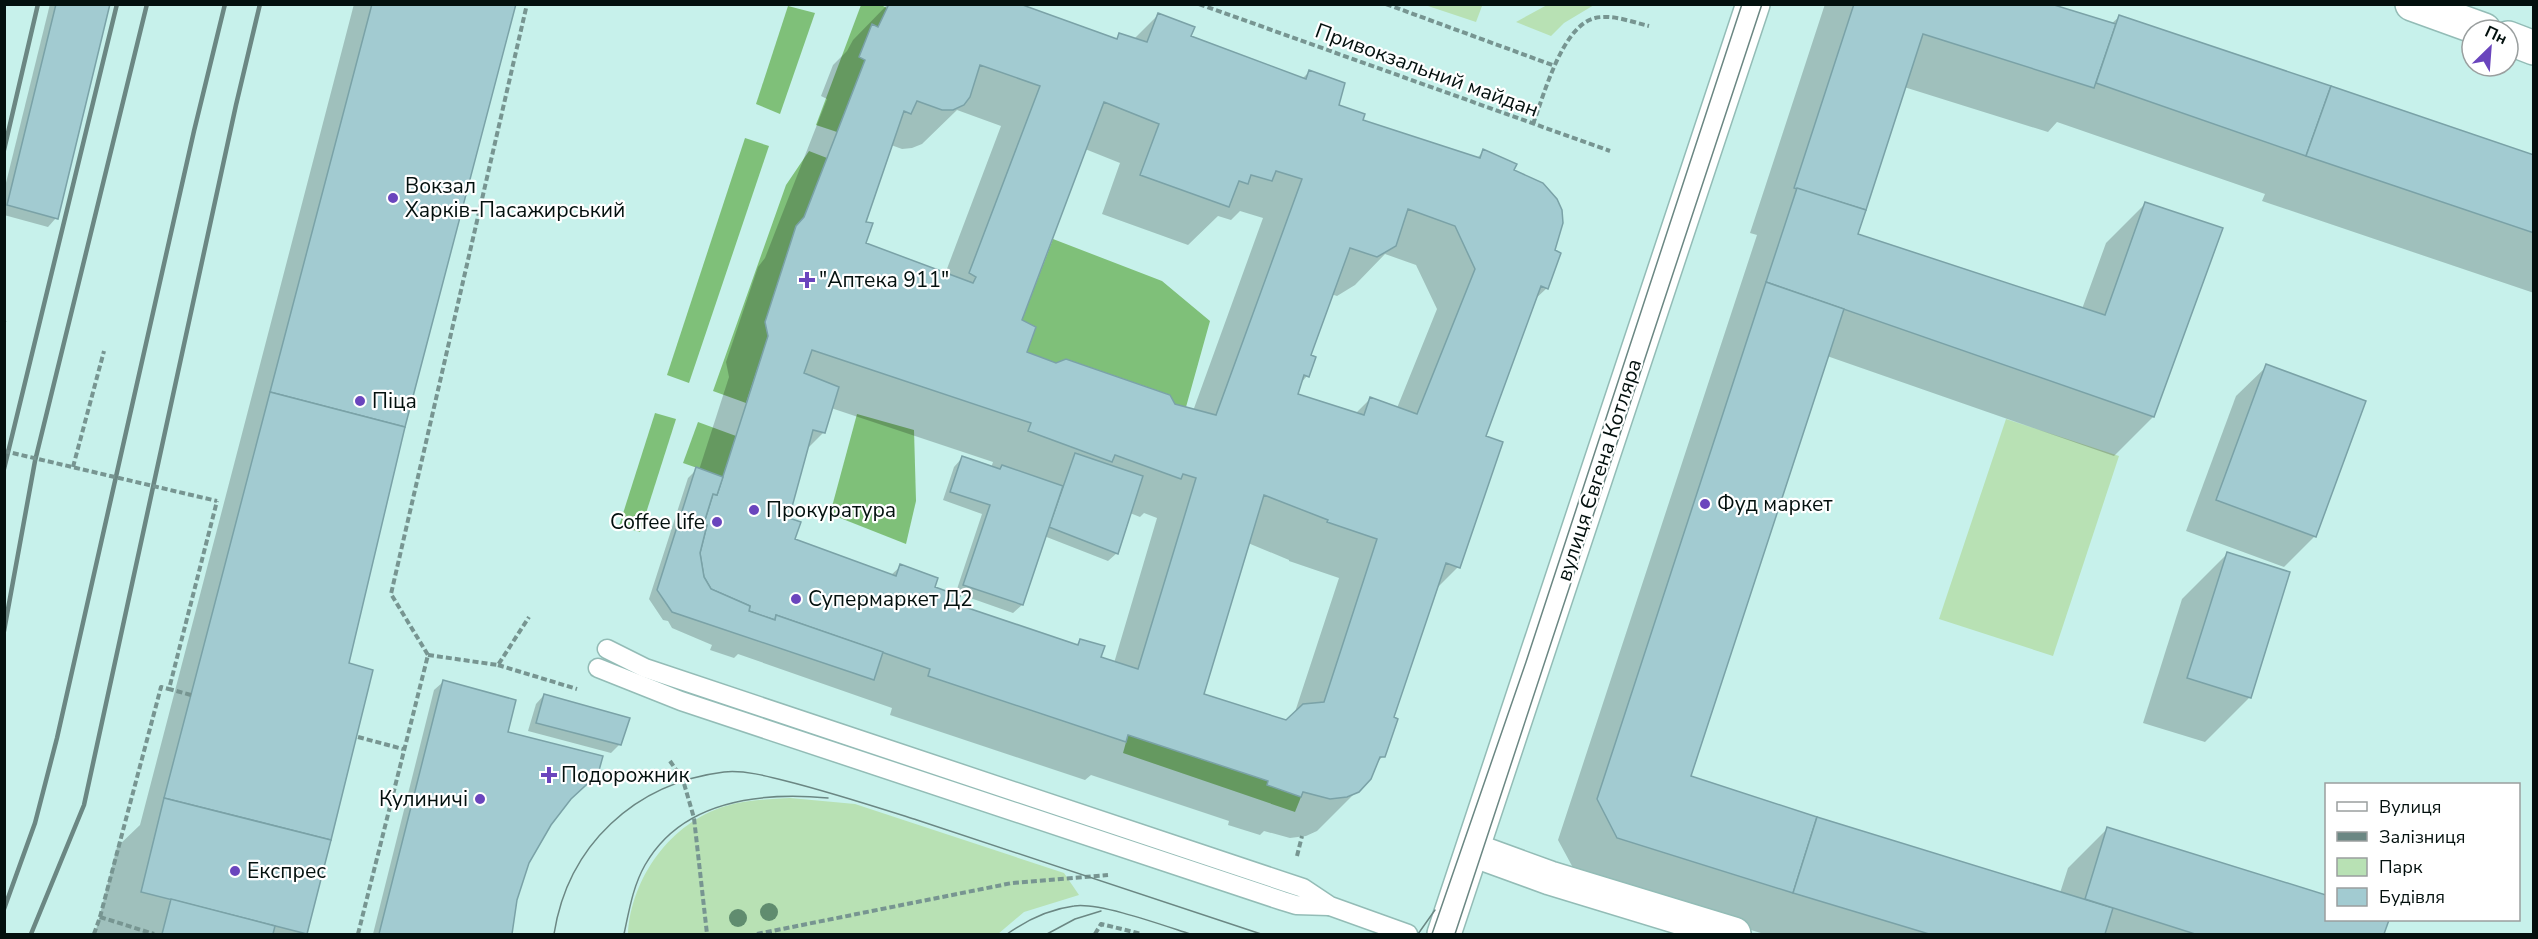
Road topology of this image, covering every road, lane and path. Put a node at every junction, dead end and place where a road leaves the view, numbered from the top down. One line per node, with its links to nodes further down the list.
1 (527, 4): 16 (path)
2 (1199, 4): 9 (path, Привокзальний майдан)
3 (1753, 4): 23 (main road, вулиця Євгена Котляра)
4 (2412, 4): 6 (main road)
5 (1387, 5): 8 (path)
6 (2460, 21)
7 (1649, 26): 8 (path)
8 (1555, 66): 9 (path)
9 (1533, 123): 10 (path, Привокзальний майдан)
10 (1610, 152)
11 (105, 351): 13 (path)
12 (4, 451): 13 (path, bridge)
13 (73, 467): 18 (path, bridge)
14 (529, 617): 16 (path)
15 (607, 649): 25 (lane)
16 (428, 655): 21 (path)
17 (598, 668): 25 (lane)
18 (169, 689): 19 (path); 26 (path)
19 (191, 695)
20 (358, 737): 21 (path)
21 (403, 749): 29 (path)
22 (670, 761): 30 (path)
23 (1473, 850): 35 (main road, вулиця Євгена Котляра); 36 (main road)
24 (1111, 875): 31 (path)
25 (1330, 906): 34 (lane)
26 (100, 917): 27 (path); 28 (path)
27 (94, 934)
28 (154, 934)
29 (358, 934)
30 (707, 934)
31 (757, 934)
32 (1095, 934): 33 (path)
33 (1142, 934)
34 (1408, 934)
35 (1443, 934)
36 (1734, 934)

